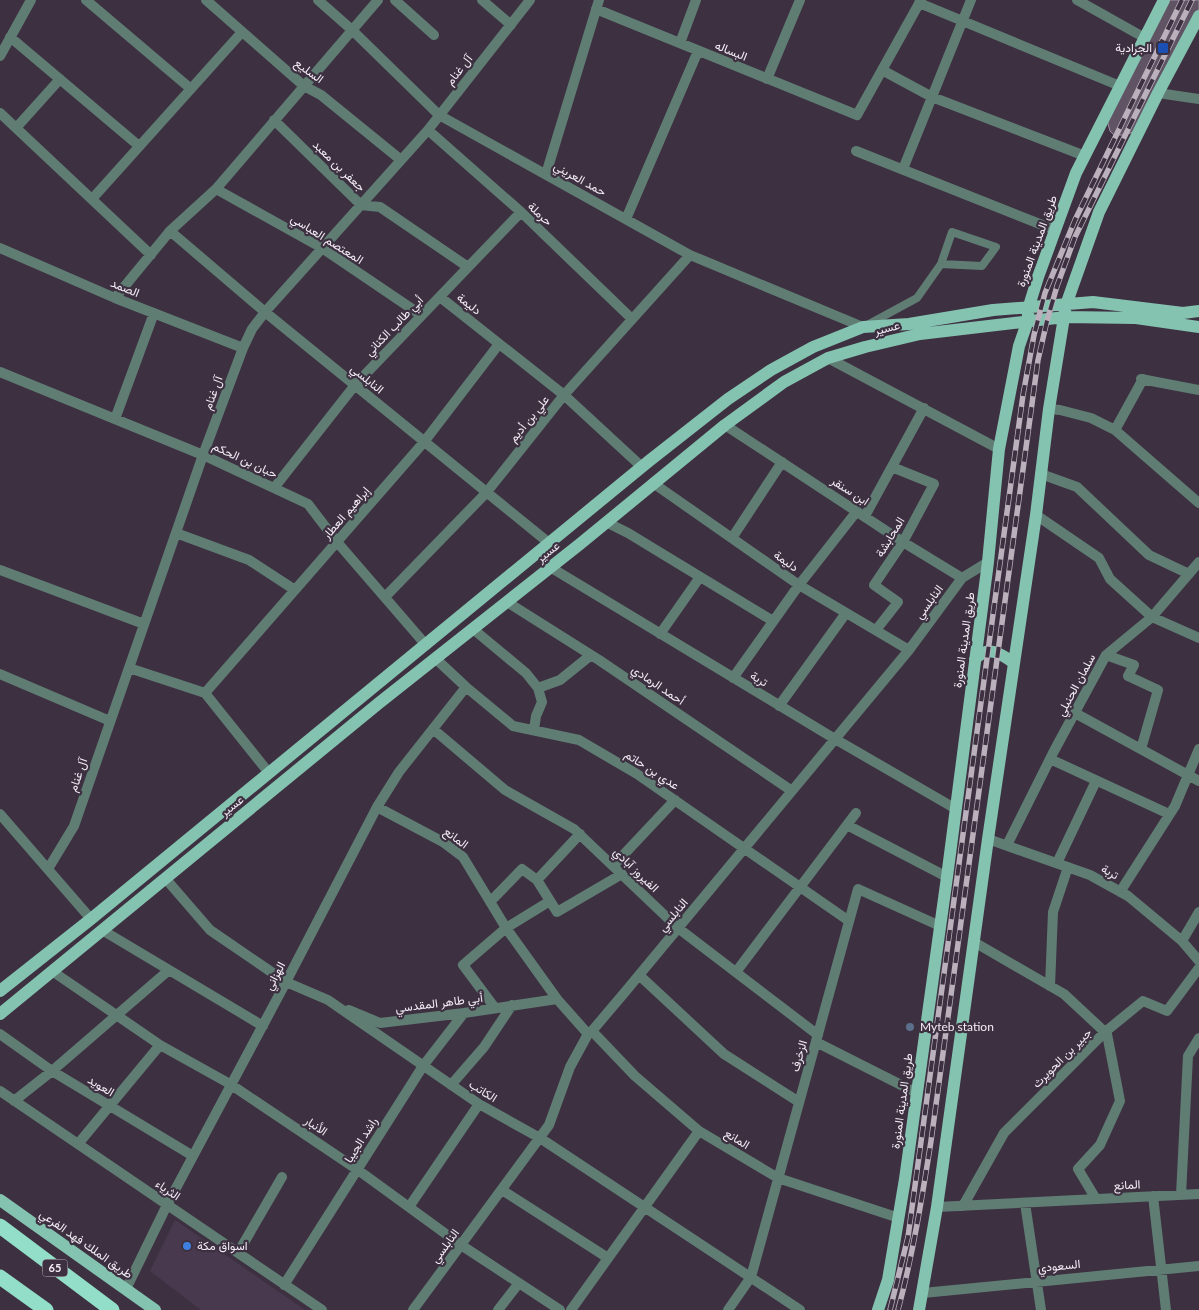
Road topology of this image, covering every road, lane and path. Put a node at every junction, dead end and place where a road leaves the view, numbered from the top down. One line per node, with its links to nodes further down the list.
1 (31, 0): 22 (street)
2 (86, 0): 32 (street)
3 (206, 0): 20 (street, السليع)
4 (318, 0): 19 (street, حمد العريني)
5 (378, 0): 19 (street)
6 (395, 0): 21 (street)
7 (482, 0): 18 (street)
8 (530, 0): 18 (street, آل غنام)
9 (696, 0): 24 (street)
10 (800, 0): 28 (street)
11 (971, 0): 17 (street)
12 (1077, 0): 23 (street)
13 (1164, 0): 23 (main road, طريق المدينة المنورة)
14 (920, 2): 17 (street); 27 (street)
15 (598, 5): 24 (street, البساله); 46 (street)
16 (1199, 16): 33 (main road)
17 (963, 21): 31 (street); 34 (street)
18 (510, 25): 37 (street, آل غنام)
19 (352, 30): 30 (street); 37 (street, حمد العريني)
20 (242, 32): 30 (street, السليع); 32 (street)
21 (434, 35)
22 (10, 38): 26 (street); 29 (street)
23 (1145, 38): 31 (main road, طريق المدينة المنورة)
24 (680, 43): 25 (street, البساله)
25 (698, 51): 28 (street, البساله); 51 (street)
26 (0, 55)
27 (882, 70): 28 (street, البساله); 34 (street)
28 (767, 79)
29 (60, 80): 39 (street); 41 (street)
30 (304, 86): 38 (street); 44 (street, السليع)
31 (1120, 86): 43 (main road, طريق المدينة المنورة)
32 (190, 89): 41 (street)
33 (1158, 93): 35 (street); 63 (main road)
34 (932, 97): 43 (street); 45 (street)
35 (1199, 99)
36 (0, 113): 39 (street)
37 (440, 114): 40 (street, آل غنام); 46 (street, حمد العريني)
38 (274, 120): 47 (street); 49 (street, جعفر بن معبد)
39 (16, 128): 48 (street)
40 (428, 130): 44 (street, آل غنام); 50 (street, حرملة)
41 (139, 146): 48 (street)
42 (856, 151): 45 (street)
43 (1085, 156): 52 (main road, طريق المدينة المنورة)
44 (401, 160): 49 (street, آل غنام)
45 (903, 169): 52 (street)
46 (546, 174): 51 (street, حمد العريني)
47 (216, 189): 53 (street); 55 (street, المعتصم العباسي)
48 (92, 199): 56 (street)
49 (361, 205): 55 (street, آل غنام); 59 (street, جعفر بن معبد)
50 (521, 212): 59 (street, أبي طالب الكناني); 68 (street, حرملة)
51 (626, 219): 57 (street, حمد العريني)
52 (1055, 230): 62 (main road, طريق المدينة المنورة)
53 (170, 231): 56 (street); 65 (street, النابلسي)
54 (0, 248): 61 (street, الصمد)
55 (322, 248): 65 (street, آل غنام); 67 (street, المعتصم العباسي)
56 (151, 255): 61 (street)
57 (690, 255): 68 (street, علي بن أديم); 71 (street, حمد العريني)
58 (941, 264): 58 (lane); 71 (lane)
59 (468, 267): 60 (street, أبي طالب الكناني)
60 (440, 297): 67 (street, أبي طالب الكناني); 72 (street, دليمة)
61 (114, 298): 66 (street, الصمد)
62 (1029, 306): 63 (main road, عسير); 69 (main road, طريق المدينة المنورة); 71 (main road, عسير)
63 (1066, 311): 64 (main road, عسير); 69 (main road, عسير); 70 (main road, عسير); 80 (main road)
64 (1199, 311)
65 (265, 312): 73 (street, آل غنام); 76 (street, النابلسي)
66 (154, 314): 73 (street, الصمد); 81 (street)
67 (421, 315): 76 (street, أبي طالب الكناني)
68 (632, 319): 78 (street, علي بن أديم)
69 (1027, 322): 74 (main road, عسير); 85 (main road, طريق المدينة المنورة)
70 (1199, 326)
71 (863, 327): 88 (main road, عسير)
72 (499, 344): 78 (street, دليمة); 84 (street, إبراهيم العطار)
73 (243, 348): 86 (street, آل غنام)
74 (828, 358): 79 (street); 82 (main road, عسير)
75 (0, 372): 81 (street, حبان بن الحكم)
76 (354, 385): 84 (street, النابلسي); 92 (street, أبي طالب الكناني)
77 (1199, 390): 83 (street)
78 (564, 395): 88 (street, دليمة); 93 (street, علي بن أديم)
79 (924, 408): 85 (street); 89 (street)
80 (1049, 409): 83 (street); 90 (main road)
81 (115, 419): 86 (street, حبان بن الحكم)
82 (725, 425): 87 (street, ابن سنقر); 91 (main road, عسير)
83 (1115, 430): 94 (street)
84 (424, 442): 93 (street, النابلسي); 100 (street, إبراهيم العطار)
85 (999, 449): 103 (main road, طريق المدينة المنورة)
86 (203, 455): 92 (street, حبان بن الحكم); 98 (street, آل غنام)
87 (782, 462): 95 (street, ابن سنقر); 99 (street)
88 (642, 467): 102 (main road, عسير)
89 (892, 467): 95 (street); 101 (street, المحابشة)
90 (1041, 474): 96 (main road); 107 (street)
91 (654, 483): 97 (main road, عسير); 99 (street, دليمة)
92 (274, 488): 100 (street, حبان بن الحكم)
93 (486, 493): 102 (street, النابلسي); 112 (street, علي بن أديم)
94 (1199, 503)
95 (861, 513): 101 (street, ابن سنقر); 110 (street)
96 (1036, 515): 115 (street); 128 (main road)
97 (606, 522): 105 (main road, عسير); 108 (street)
98 (176, 533): 111 (street); 117 (street, آل غنام)
99 (732, 538): 110 (street, دليمة)
100 (337, 542): 111 (street, إبراهيم العطار); 112 (street, حبان بن الحكم)
101 (904, 542): 109 (street, ابن سنقر); 119 (street, المحابشة)
102 (549, 544): 122 (main road, عسير)
103 (988, 562): 109 (street, النابلسي); 127 (main road, طريق المدينة المنورة)
104 (1199, 562): 107 (street, سلمان الحنبلي)
105 (550, 568): 113 (main road, عسير); 120 (street, تربة)
106 (0, 570): 117 (street)
107 (1188, 574): 115 (street, سلمان الحنبلي)
108 (700, 577): 116 (street); 120 (street)
109 (962, 578): 123 (street, النابلسي)
110 (798, 585): 114 (street, دليمة); 116 (street)
111 (295, 590): 134 (street, إبراهيم العطار)
112 (385, 597): 122 (street, حبان بن الحكم)
113 (507, 602): 118 (main road, عسير); 124 (street, أحمد الرمادي)
114 (846, 613): 119 (street, دليمة); 135 (street)
115 (1152, 616): 121 (street); 125 (street, سلمان الحنبلي)
116 (773, 621): 131 (street)
117 (144, 624): 129 (street, آل غنام)
118 (473, 629): 126 (main road, عسير); 133 (street)
119 (876, 630): 123 (street, دليمة)
120 (660, 634): 131 (street, تربة)
121 (1199, 638)
122 (426, 645): 144 (main road, عسير)
123 (910, 650): 140 (street, النابلسي)
124 (591, 655): 133 (street); 148 (street, أحمد الرمادي)
125 (1106, 655): 136 (street, سلمان الحنبلي); 141 (street)
126 (436, 658): 132 (street, عدي بن حاتم); 166 (main road, عسير)
127 (975, 659): 128 (main road); 151 (main road, طريق المدينة المنورة)
128 (1014, 662): 157 (main road)
129 (129, 668): 134 (street); 137 (street, آل غنام)
130 (0, 674): 137 (street)
131 (733, 678): 135 (street, تربة)
132 (466, 687): 138 (street, الهزاني); 139 (street, عدي بن حاتم)
133 (538, 688): 139 (street)
134 (205, 693): 144 (street)
135 (779, 706): 140 (street, تربة)
136 (1075, 713): 141 (street); 143 (street, سلمان الحنبلي)
137 (110, 721): 163 (street, آل غنام)
138 (433, 729): 150 (street, الهزاني); 156 (street, الفيروز آبادي)
139 (534, 730): 149 (street, عدي بن حاتم)
140 (835, 740): 148 (street, النابلسي); 151 (street, تربة)
141 (1141, 749): 145 (street)
142 (1199, 749): 145 (street)
143 (1050, 760): 146 (street); 158 (street, سلمان الحنبلي)
144 (269, 773): 173 (main road, عسير)
145 (1188, 774): 147 (street); 154 (street)
146 (1096, 781): 154 (street); 160 (street)
147 (1199, 781)
148 (792, 791): 159 (street, النابلسي)
149 (675, 800): 159 (street, عدي بن حاتم); 161 (street)
150 (377, 807): 171 (street, المانع); 187 (street, الهزاني)
151 (956, 809): 165 (main road, طريق المدينة المنورة)
152 (856, 813): 155 (street)
153 (0, 814): 163 (street)
154 (1169, 814): 169 (street)
155 (847, 825): 165 (street); 168 (street)
156 (580, 834): 161 (street, الفيروز آبادي); 167 (street)
157 (988, 839): 158 (street, تربة); 180 (main road)
158 (1007, 845): 160 (street, تربة)
159 (745, 848): 168 (street, عدي بن حاتم); 177 (street, النابلسي)
160 (1057, 863): 162 (street, تربة)
161 (613, 866): 164 (street, الفيروز آبادي)
162 (1068, 867): 169 (street, تربة); 188 (street)
163 (48, 869): 173 (street)
164 (622, 874): 170 (street); 177 (street, الفيروز آبادي)
165 (947, 877): 175 (main road, طريق المدينة المنورة)
166 (165, 878): 178 (main road, عسير); 187 (street, الكاتب)
167 (537, 880): 170 (street); 171 (street)
168 (800, 887): 174 (street, عدي بن حاتم); 185 (street)
169 (1120, 892): 179 (street, تربة)
170 (550, 901): 176 (street)
171 (490, 902): 176 (street, المانع)
172 (1199, 912): 179 (street)
173 (92, 919): 189 (main road, عسير)
174 (849, 921): 175 (street, الزخرف); 202 (street, الزخرف)
175 (940, 926): 209 (main road, طريق المدينة المنورة)
176 (506, 928): 190 (street, المانع); 193 (street)
177 (678, 928): 185 (street, الفيروز آبادي); 186 (street, النابلسي)
178 (102, 930): 183 (street); 184 (main road, عسير)
179 (1182, 941): 181 (street, تربة)
180 (974, 942): 188 (street); 232 (main road)
181 (1199, 961)
182 (1199, 968): 199 (street, جبير بن الحويرث)
183 (169, 970): 196 (street); 197 (street)
184 (52, 971): 195 (main road, عسير); 196 (street, الأنبار)
185 (736, 972): 202 (street, الفيروز آبادي)
186 (639, 975): 198 (street, النابلسي); 211 (street)
187 (286, 982): 191 (street, الكاتب); 197 (street, الهزاني)
188 (1050, 986): 199 (street)
189 (0, 991)
190 (557, 998): 192 (street, أبي طاهر المقدسي); 198 (street, المانع)
191 (328, 1000): 194 (street, أبي طاهر المقدسي); 204 (street, الكاتب)
192 (512, 1005): 193 (street, أبي طاهر المقدسي); 207 (street)
193 (495, 1008): 194 (street, أبي طاهر المقدسي)
194 (464, 1013): 204 (street, راشد الجيبا)
195 (0, 1014)
196 (117, 1016): 203 (street, الأنبار); 205 (street)
197 (263, 1026): 206 (street, الهزاني)
198 (590, 1032): 214 (street, المانع); 215 (street, النابلسي)
199 (1106, 1033): 225 (street); 229 (street, جبير بن الحويرث)
200 (0, 1034): 205 (street, العويد)
201 (1199, 1038): 223 (street)
202 (817, 1039): 209 (street, الفيروز آبادي); 211 (street, الزخرف)
203 (160, 1045): 206 (street, الأنبار); 213 (street)
204 (424, 1066): 207 (street, الكاتب); 218 (street, راشد الجيبا)
205 (52, 1071): 210 (street); 213 (street, العويد)
206 (230, 1084): 217 (street, الهزاني); 218 (street, الأنبار)
207 (451, 1085): 212 (street, الكاتب)
208 (0, 1091): 210 (street, الثرياء)
209 (917, 1093): 233 (main road, طريق المدينة المنورة)
210 (14, 1101): 216 (street, الثرياء)
211 (799, 1102): 220 (street, الزخرف)
212 (479, 1104): 215 (street, الكاتب); 230 (street)
213 (110, 1105): 216 (street); 217 (street, العويد)
214 (699, 1131): 220 (street, المانع); 231 (street)
215 (540, 1138): 221 (street, النابلسي); 231 (street, الكاتب)
216 (78, 1144): 228 (street, الثرياء)
217 (192, 1156): 228 (street, الهزاني)
218 (358, 1170): 230 (street, الأنبار); 244 (street, راشد الجيبا)
219 (282, 1177): 236 (street)
220 (778, 1178): 233 (street, المانع); 241 (street, الزخرف)
221 (502, 1190): 235 (street, النابلسي); 237 (street)
222 (1199, 1194): 223 (street, المانع)
223 (1181, 1195): 224 (street, المانع)
224 (1152, 1196): 225 (street, المانع); 239 (street)
225 (1096, 1199): 227 (street, المانع)
226 (0, 1200): 245 (main road, طريق الملك فهد الفرعي)
227 (1025, 1203): 229 (street, المانع); 242 (street)
228 (167, 1205): 236 (street, الثرياء); 245 (street, الهزاني)
229 (963, 1206): 232 (street, المانع)
230 (409, 1207): 235 (street, الأنبار)
231 (645, 1207): 237 (street); 241 (street, الكاتب)
232 (937, 1207): 246 (main road)
233 (898, 1218): 257 (main road, طريق المدينة المنورة)
234 (0, 1226): 248 (highway, 65)
235 (461, 1244): 243 (street, الأنبار); 251 (street, النابلسي)
236 (238, 1253): 244 (street, الثرياء)
237 (608, 1258): 254 (street)
238 (1199, 1266): 239 (street, السعودي)
239 (1160, 1269): 242 (street, السعودي); 260 (street)
240 (0, 1277): 247 (highway)
241 (751, 1277): 255 (street, الزخرف); 256 (street, الكاتب)
242 (1038, 1281): 246 (street, السعودي); 259 (street)
243 (519, 1283): 252 (street); 253 (street, الأنبار)
244 (284, 1285): 250 (street, الثرياء)
245 (126, 1289): 249 (main road, طريق الملك فهد الفرعي)
246 (923, 1293): 258 (main road)
247 (46, 1310)
248 (112, 1310)
249 (155, 1310)
250 (322, 1310)
251 (414, 1310)
252 (498, 1310)
253 (560, 1310)
254 (571, 1310)
255 (728, 1310)
256 (800, 1310)
257 (878, 1310)
258 (918, 1310)
259 (1041, 1310)
260 (1166, 1310)

